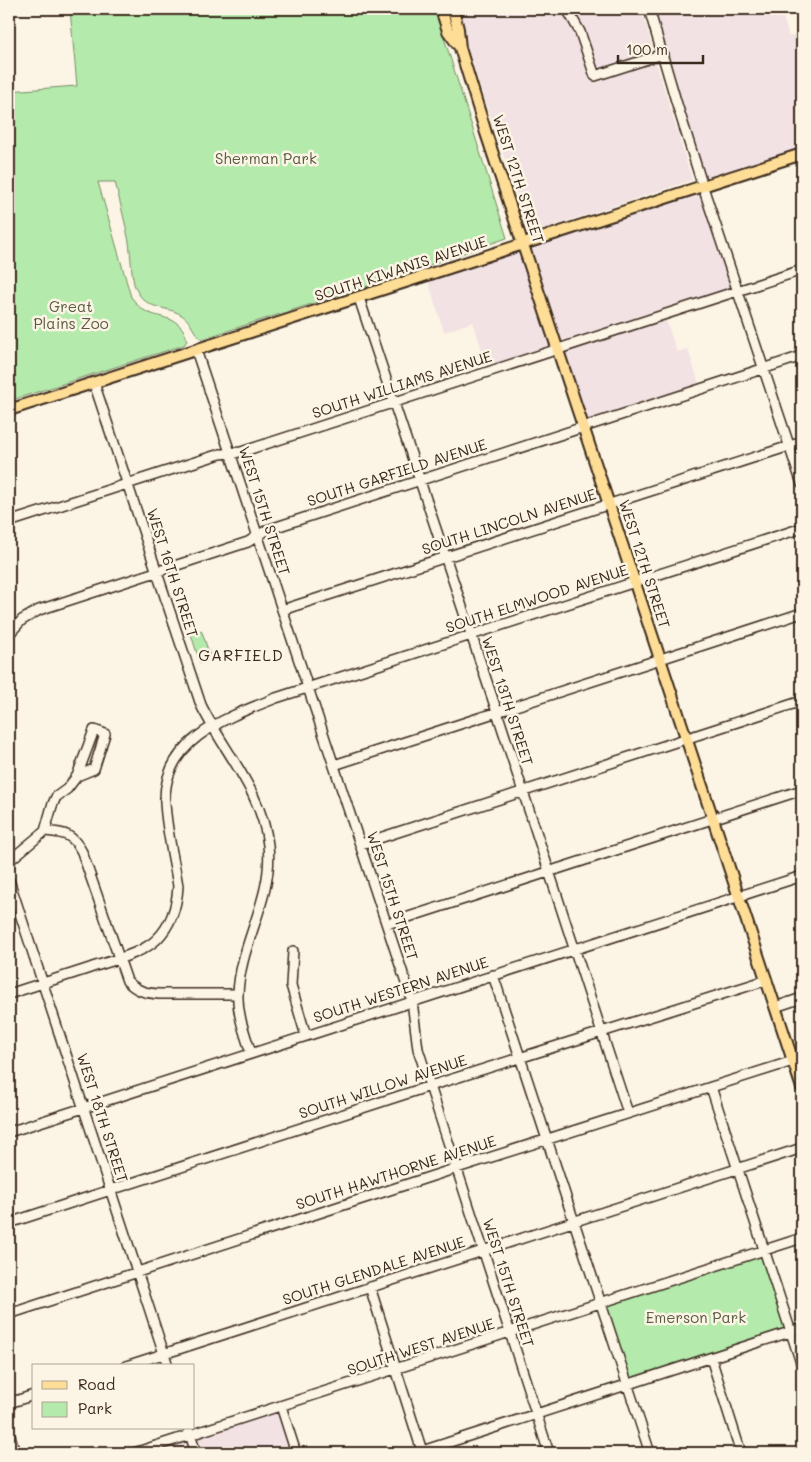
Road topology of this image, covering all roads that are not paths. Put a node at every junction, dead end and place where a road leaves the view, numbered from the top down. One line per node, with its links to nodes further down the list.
1 (440, 9): 5 (main road, WEST 12TH STREET)
2 (453, 9): 5 (main road, WEST 12TH STREET)
3 (566, 9): 6 (street)
4 (649, 9): 6 (street)
5 (460, 48): 9 (main road, WEST 12TH STREET)
6 (663, 54): 8 (street)
7 (802, 154): 8 (main road, SOUTH KIWANIS AVENUE)
8 (704, 188): 9 (main road, SOUTH KIWANIS AVENUE); 11 (street)
9 (523, 245): 12 (main road, SOUTH KIWANIS AVENUE); 13 (main road, WEST 12TH STREET)
10 (802, 270): 11 (street, SOUTH WILLIAMS AVENUE)
11 (738, 291): 13 (street, SOUTH WILLIAMS AVENUE); 16 (street)
12 (359, 298): 14 (main road, SOUTH KIWANIS AVENUE); 18 (street, WEST 13TH STREET)
13 (558, 349): 18 (street, SOUTH WILLIAMS AVENUE); 20 (main road, WEST 12TH STREET)
14 (196, 350): 17 (main road, SOUTH KIWANIS AVENUE); 23 (street, WEST 15TH STREET)
15 (802, 356): 16 (street, SOUTH GARFIELD AVENUE)
16 (764, 368): 20 (street, SOUTH GARFIELD AVENUE); 22 (street)
17 (94, 383): 19 (main road, SOUTH KIWANIS AVENUE); 25 (street, WEST 16TH STREET)
18 (394, 403): 23 (street, SOUTH WILLIAMS AVENUE); 24 (street, WEST 13TH STREET)
19 (9, 410)
20 (583, 427): 24 (street, SOUTH GARFIELD AVENUE); 27 (main road, WEST 12TH STREET)
21 (802, 442): 22 (street, SOUTH LINCOLN AVENUE)
22 (790, 446): 26 (street); 27 (street, SOUTH LINCOLN AVENUE)
23 (230, 453): 25 (street, SOUTH WILLIAMS AVENUE); 30 (street, WEST 15TH STREET)
24 (420, 480): 30 (street, SOUTH GARFIELD AVENUE); 31 (street, WEST 13TH STREET)
25 (127, 483): 28 (street, SOUTH WILLIAMS AVENUE); 32 (street, WEST 16TH STREET)
26 (802, 484)
27 (609, 504): 31 (street, SOUTH LINCOLN AVENUE); 33 (main road, WEST 12TH STREET)
28 (9, 522)
29 (802, 528): 33 (street, SOUTH ELMWOOD AVENUE)
30 (258, 536): 32 (street, SOUTH GARFIELD AVENUE); 34 (street, WEST 15TH STREET)
31 (445, 558): 34 (street, SOUTH LINCOLN AVENUE); 37 (street, WEST 13TH STREET)
32 (156, 571): 36 (street, SOUTH GARFIELD AVENUE); 42 (street, WEST 16TH STREET)
33 (635, 582): 37 (street, SOUTH ELMWOOD AVENUE); 38 (main road, WEST 12TH STREET)
34 (282, 610): 39 (street, WEST 15TH STREET)
35 (802, 613): 38 (street)
36 (9, 634)
37 (471, 635): 39 (street, SOUTH ELMWOOD AVENUE); 41 (street, WEST 13TH STREET)
38 (660, 659): 41 (street); 43 (main road, WEST 12TH STREET)
39 (308, 688): 42 (street, SOUTH ELMWOOD AVENUE); 44 (street, WEST 15TH STREET)
40 (802, 701): 43 (street)
41 (497, 712): 44 (street); 47 (street, WEST 13TH STREET)
42 (211, 727): 59 (street, SOUTH ELMWOOD AVENUE); 64 (street, WEST 16TH STREET)
43 (687, 740): 47 (street); 48 (main road, WEST 12TH STREET)
44 (334, 765): 50 (street, WEST 15TH STREET)
45 (77, 776): 45 (street); 49 (street)
46 (802, 790): 48 (street)
47 (523, 792): 50 (street); 52 (street, WEST 13TH STREET)
48 (713, 819): 52 (street); 55 (main road, WEST 12TH STREET)
49 (45, 832): 51 (street); 59 (street)
50 (361, 844): 56 (street, WEST 15TH STREET)
51 (9, 861)
52 (550, 872): 56 (street); 57 (street, WEST 13TH STREET)
53 (802, 876): 55 (street, SOUTH WESTERN AVENUE)
54 (9, 880): 62 (street, WEST 18TH STREET)
55 (738, 896): 57 (street, SOUTH WESTERN AVENUE); 61 (main road, WEST 12TH STREET)
56 (387, 924): 66 (street, WEST 15TH STREET)
57 (575, 948): 60 (street, SOUTH WESTERN AVENUE); 68 (street, WEST 13TH STREET)
58 (293, 951): 69 (street)
59 (119, 959): 62 (street, SOUTH ELMWOOD AVENUE); 64 (street)
60 (493, 975): 66 (street, SOUTH WESTERN AVENUE); 71 (street)
61 (767, 980): 67 (main road, WEST 12TH STREET); 68 (street, SOUTH WILLOW AVENUE)
62 (43, 983): 63 (street, SOUTH ELMWOOD AVENUE); 76 (street, WEST 18TH STREET)
63 (9, 994)
64 (238, 994): 70 (street, WEST 16TH STREET)
65 (802, 998): 67 (street)
66 (412, 1001): 69 (street, SOUTH WESTERN AVENUE); 73 (street, WEST 15TH STREET)
67 (775, 1006): 72 (main road, WEST 12TH STREET)
68 (602, 1031): 71 (street, SOUTH WILLOW AVENUE); 77 (street, WEST 13TH STREET)
69 (306, 1036): 70 (street, SOUTH WESTERN AVENUE)
70 (251, 1053): 76 (street, SOUTH WESTERN AVENUE)
71 (520, 1058): 73 (street, SOUTH WILLOW AVENUE); 79 (street)
72 (793, 1061): 74 (street, SOUTH HAWTHORNE AVENUE); 75 (main road, WEST 12TH STREET)
73 (430, 1086): 81 (street, WEST 15TH STREET); 83 (street, SOUTH WILLOW AVENUE)
74 (711, 1087): 77 (street, SOUTH HAWTHORNE AVENUE); 82 (street)
75 (802, 1088)
76 (84, 1108): 78 (street, SOUTH WESTERN AVENUE); 83 (street, WEST 18TH STREET)
77 (628, 1113): 79 (street, SOUTH HAWTHORNE AVENUE)
78 (9, 1132)
79 (547, 1139): 81 (street, SOUTH HAWTHORNE AVENUE); 84 (street)
80 (802, 1148): 82 (street, SOUTH GLENDALE AVENUE)
81 (457, 1168): 87 (street, WEST 15TH STREET); 89 (street, SOUTH HAWTHORNE AVENUE)
82 (737, 1168): 84 (street, SOUTH GLENDALE AVENUE); 88 (street)
83 (111, 1190): 85 (street, SOUTH WILLOW AVENUE); 89 (street, WEST 18TH STREET)
84 (574, 1222): 87 (street, SOUTH GLENDALE AVENUE); 91 (street)
85 (9, 1223)
86 (802, 1238): 88 (street, SOUTH WEST AVENUE)
87 (482, 1250): 90 (street, SOUTH GLENDALE AVENUE); 94 (street, WEST 15TH STREET)
88 (765, 1250): 91 (street, SOUTH WEST AVENUE); 95 (street)
89 (138, 1272): 92 (street, SOUTH HAWTHORNE AVENUE); 96 (street, WEST 18TH STREET)
90 (370, 1287): 96 (street, SOUTH GLENDALE AVENUE); 101 (street)
91 (600, 1303): 94 (street, SOUTH WEST AVENUE); 102 (street)
92 (9, 1314)
93 (802, 1328): 95 (street)
94 (510, 1332): 101 (street, SOUTH WEST AVENUE); 106 (street, WEST 15TH STREET)
95 (791, 1332): 97 (street); 100 (street)
96 (164, 1354): 98 (street, SOUTH GLENDALE AVENUE); 99 (street, WEST 18TH STREET)
97 (711, 1358): 102 (street); 116 (street)
98 (132, 1364)
99 (167, 1364)
100 (802, 1366)
101 (396, 1370): 105 (street, SOUTH WEST AVENUE); 109 (street)
102 (628, 1385): 106 (street); 115 (street)
103 (32, 1396): 104 (street)
104 (9, 1403)
105 (281, 1406): 108 (street, SOUTH WEST AVENUE); 113 (street)
106 (536, 1416): 109 (street); 114 (street, WEST 15TH STREET)
107 (9, 1432): 110 (street)
108 (189, 1432): 111 (street, SOUTH WEST AVENUE); 112 (street)
109 (419, 1452)
110 (16, 1453)
111 (134, 1453)
112 (196, 1453)
113 (296, 1453)
114 (548, 1453)
115 (650, 1453)
116 (741, 1453)

